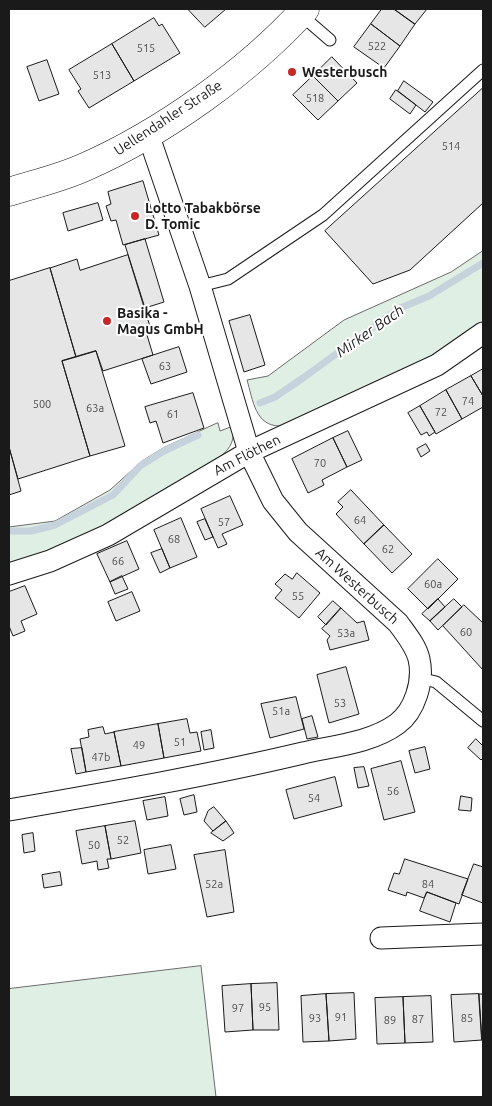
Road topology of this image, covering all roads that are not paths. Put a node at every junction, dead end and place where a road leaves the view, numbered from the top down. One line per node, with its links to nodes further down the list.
1 (302, 12): 2 (lane); 4 (main road, Uellendahler Straße)
2 (330, 40)
3 (483, 70): 6 (lane)
4 (148, 134): 5 (main road, Uellendahler Straße); 6 (street, Am Westerbusch)
5 (9, 192)
6 (200, 286): 8 (street, Am Westerbusch)
7 (483, 333): 8 (street, Am Flöthen)
8 (249, 452): 9 (street, Am Flöthen); 10 (street, Am Westerbusch)
9 (9, 574)
10 (419, 678): 11 (lane); 12 (street, Am Westerbusch)
11 (483, 720)
12 (9, 810)
13 (483, 934): 14 (street)
14 (380, 938)

